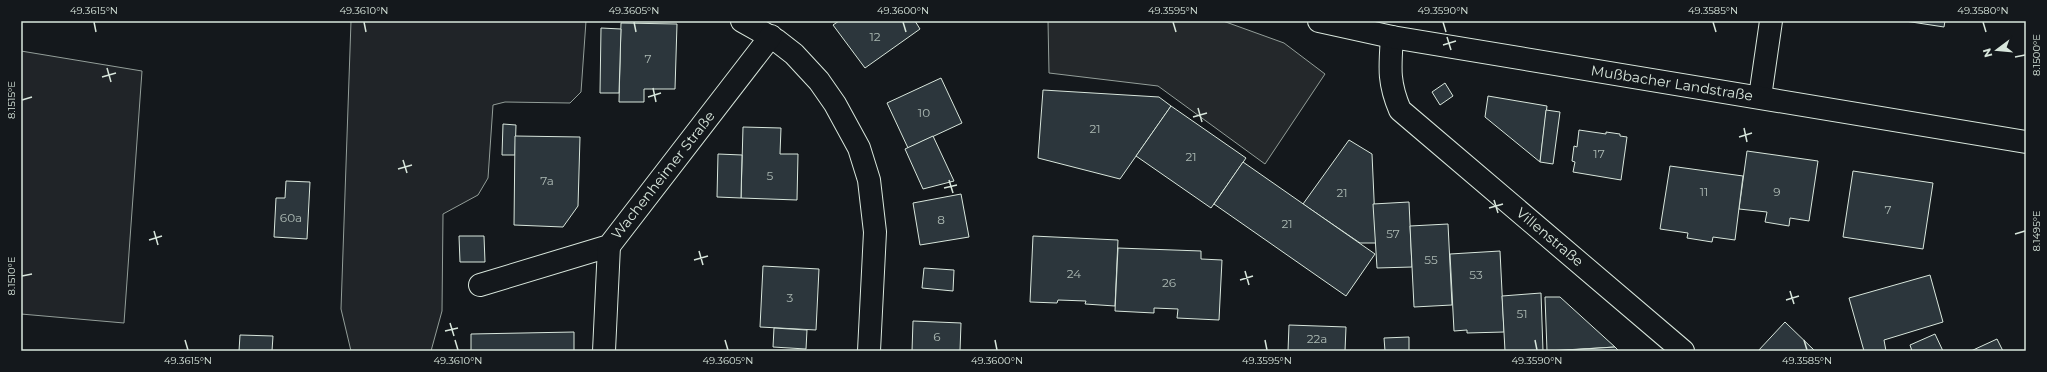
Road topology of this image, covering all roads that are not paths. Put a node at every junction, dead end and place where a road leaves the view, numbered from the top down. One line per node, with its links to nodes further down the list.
1 (742, 21): 4 (street)
2 (1319, 21): 5 (street, Mußbacher Landstraße)
3 (1771, 21): 6 (street)
4 (771, 36): 8 (street, Wachenheimer Straße); 11 (street)
5 (1392, 37): 6 (street, Mußbacher Landstraße); 12 (street, Villenstraße)
6 (1760, 97): 7 (street, Mußbacher Landstraße)
7 (2026, 142)
8 (609, 246): 9 (street, Wachenheimer Straße); 10 (street)
9 (480, 285)
10 (604, 351)
11 (868, 351)
12 (1684, 351)

